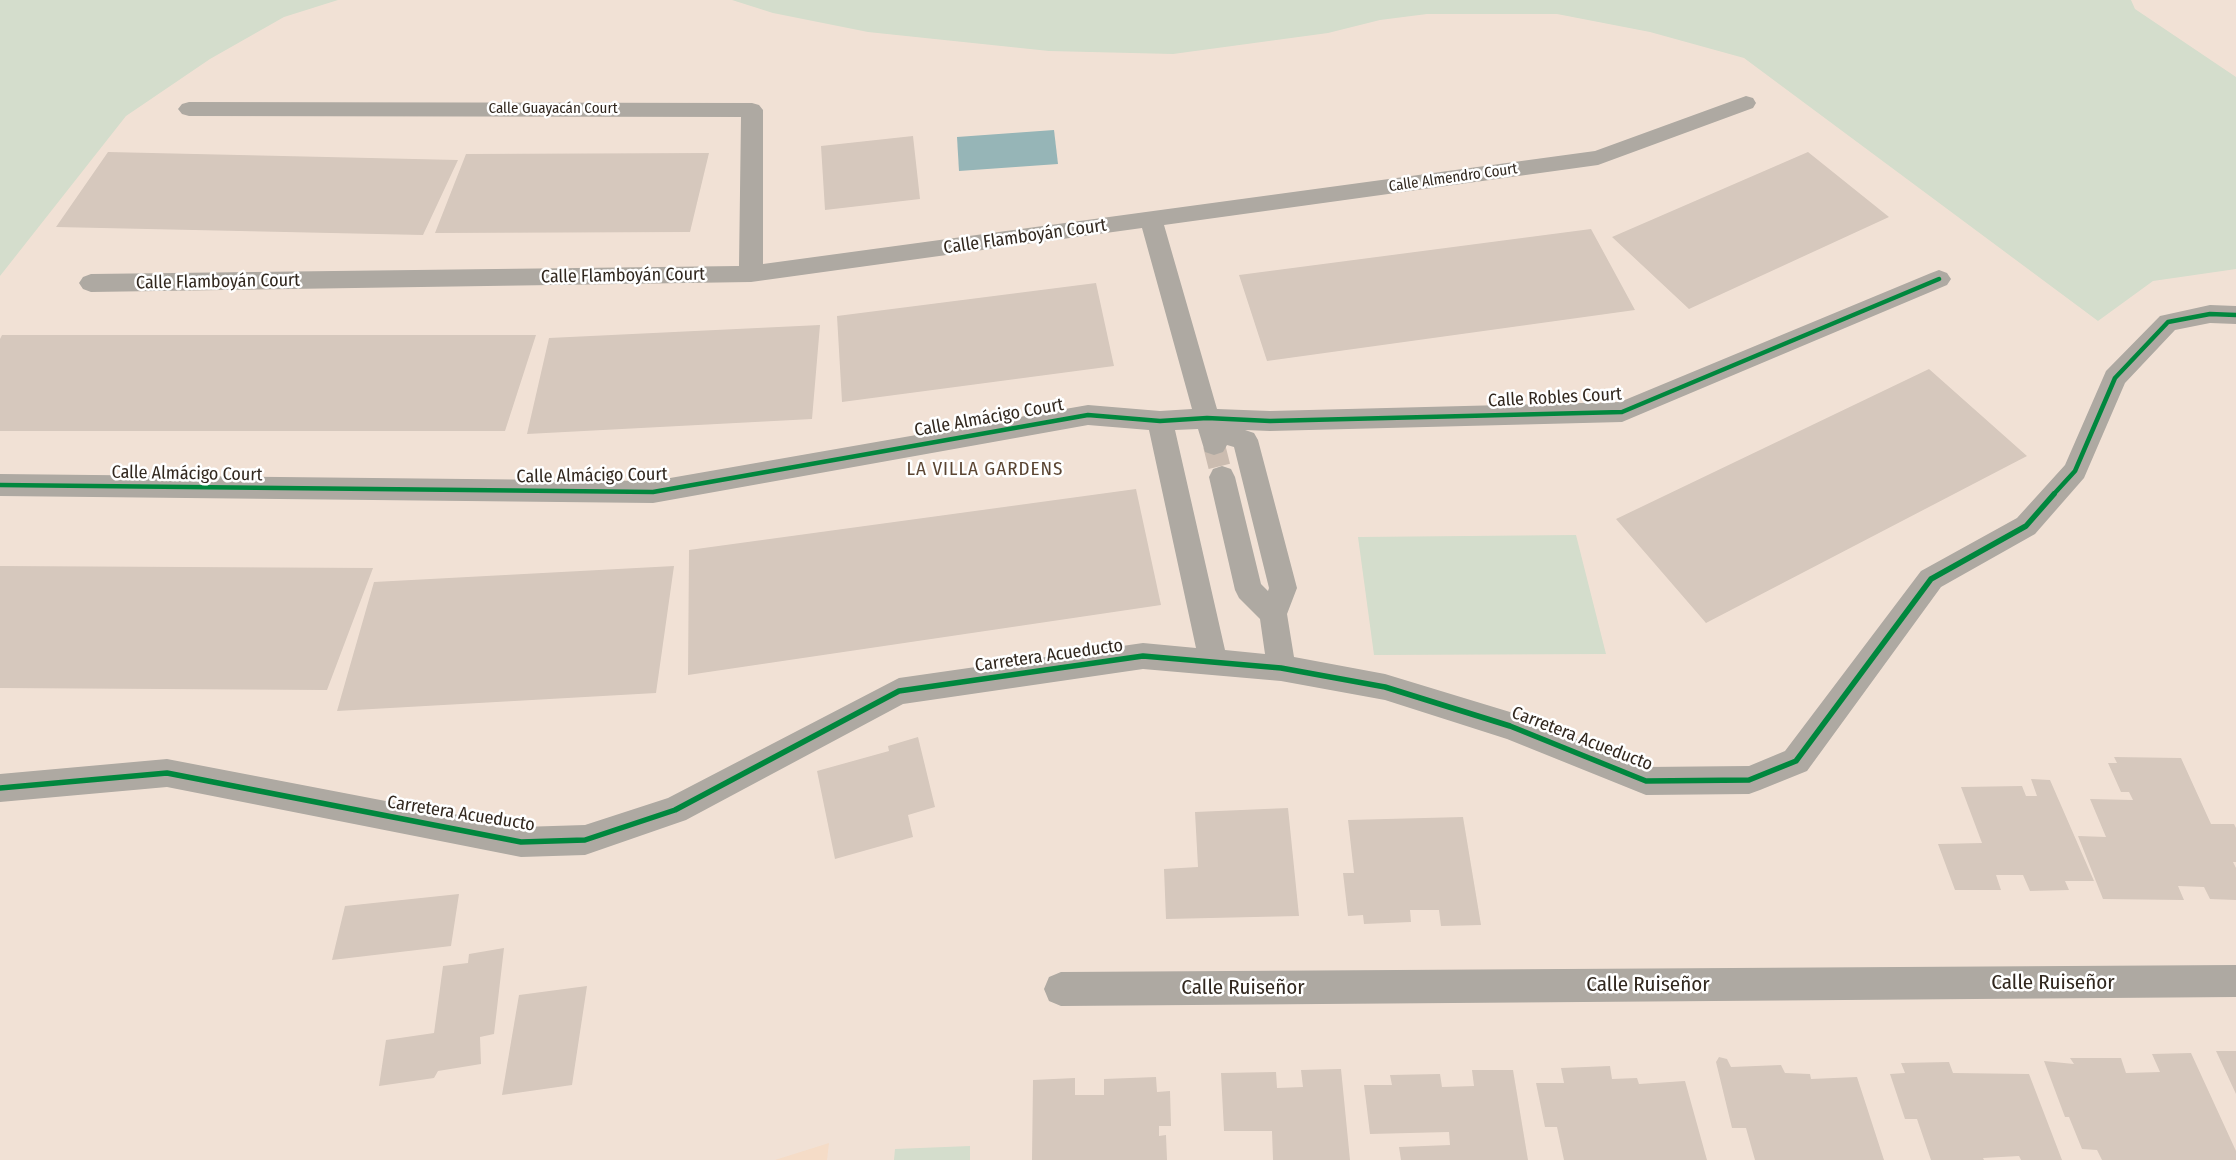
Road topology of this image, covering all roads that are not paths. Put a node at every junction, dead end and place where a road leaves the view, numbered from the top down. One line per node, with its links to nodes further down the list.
1 (1746, 103): 3 (street, Calle Almendro Court)
2 (189, 109): 4 (street, Calle Guayacán Court)
3 (1151, 220): 4 (street, Calle Flamboyán Court); 9 (street)
4 (751, 274): 6 (street, Calle Flamboyán Court)
5 (1939, 279): 9 (street, Calle Robles Court)
6 (91, 283)
7 (2236, 315): 14 (street, Carretera Acueducto)
8 (1160, 421): 9 (street, Calle Almácigo Court); 11 (street, Calle Almácigo Court); 13 (street)
9 (1211, 431): 12 (street)
10 (1222, 478): 12 (street)
11 (0, 485)
12 (1273, 614): 14 (street)
13 (1213, 662): 14 (street, Carretera Acueducto); 15 (street, Carretera Acueducto)
14 (1281, 668)
15 (0, 788)
16 (2236, 981): 17 (street, Calle Ruiseñor)
17 (1061, 989)

